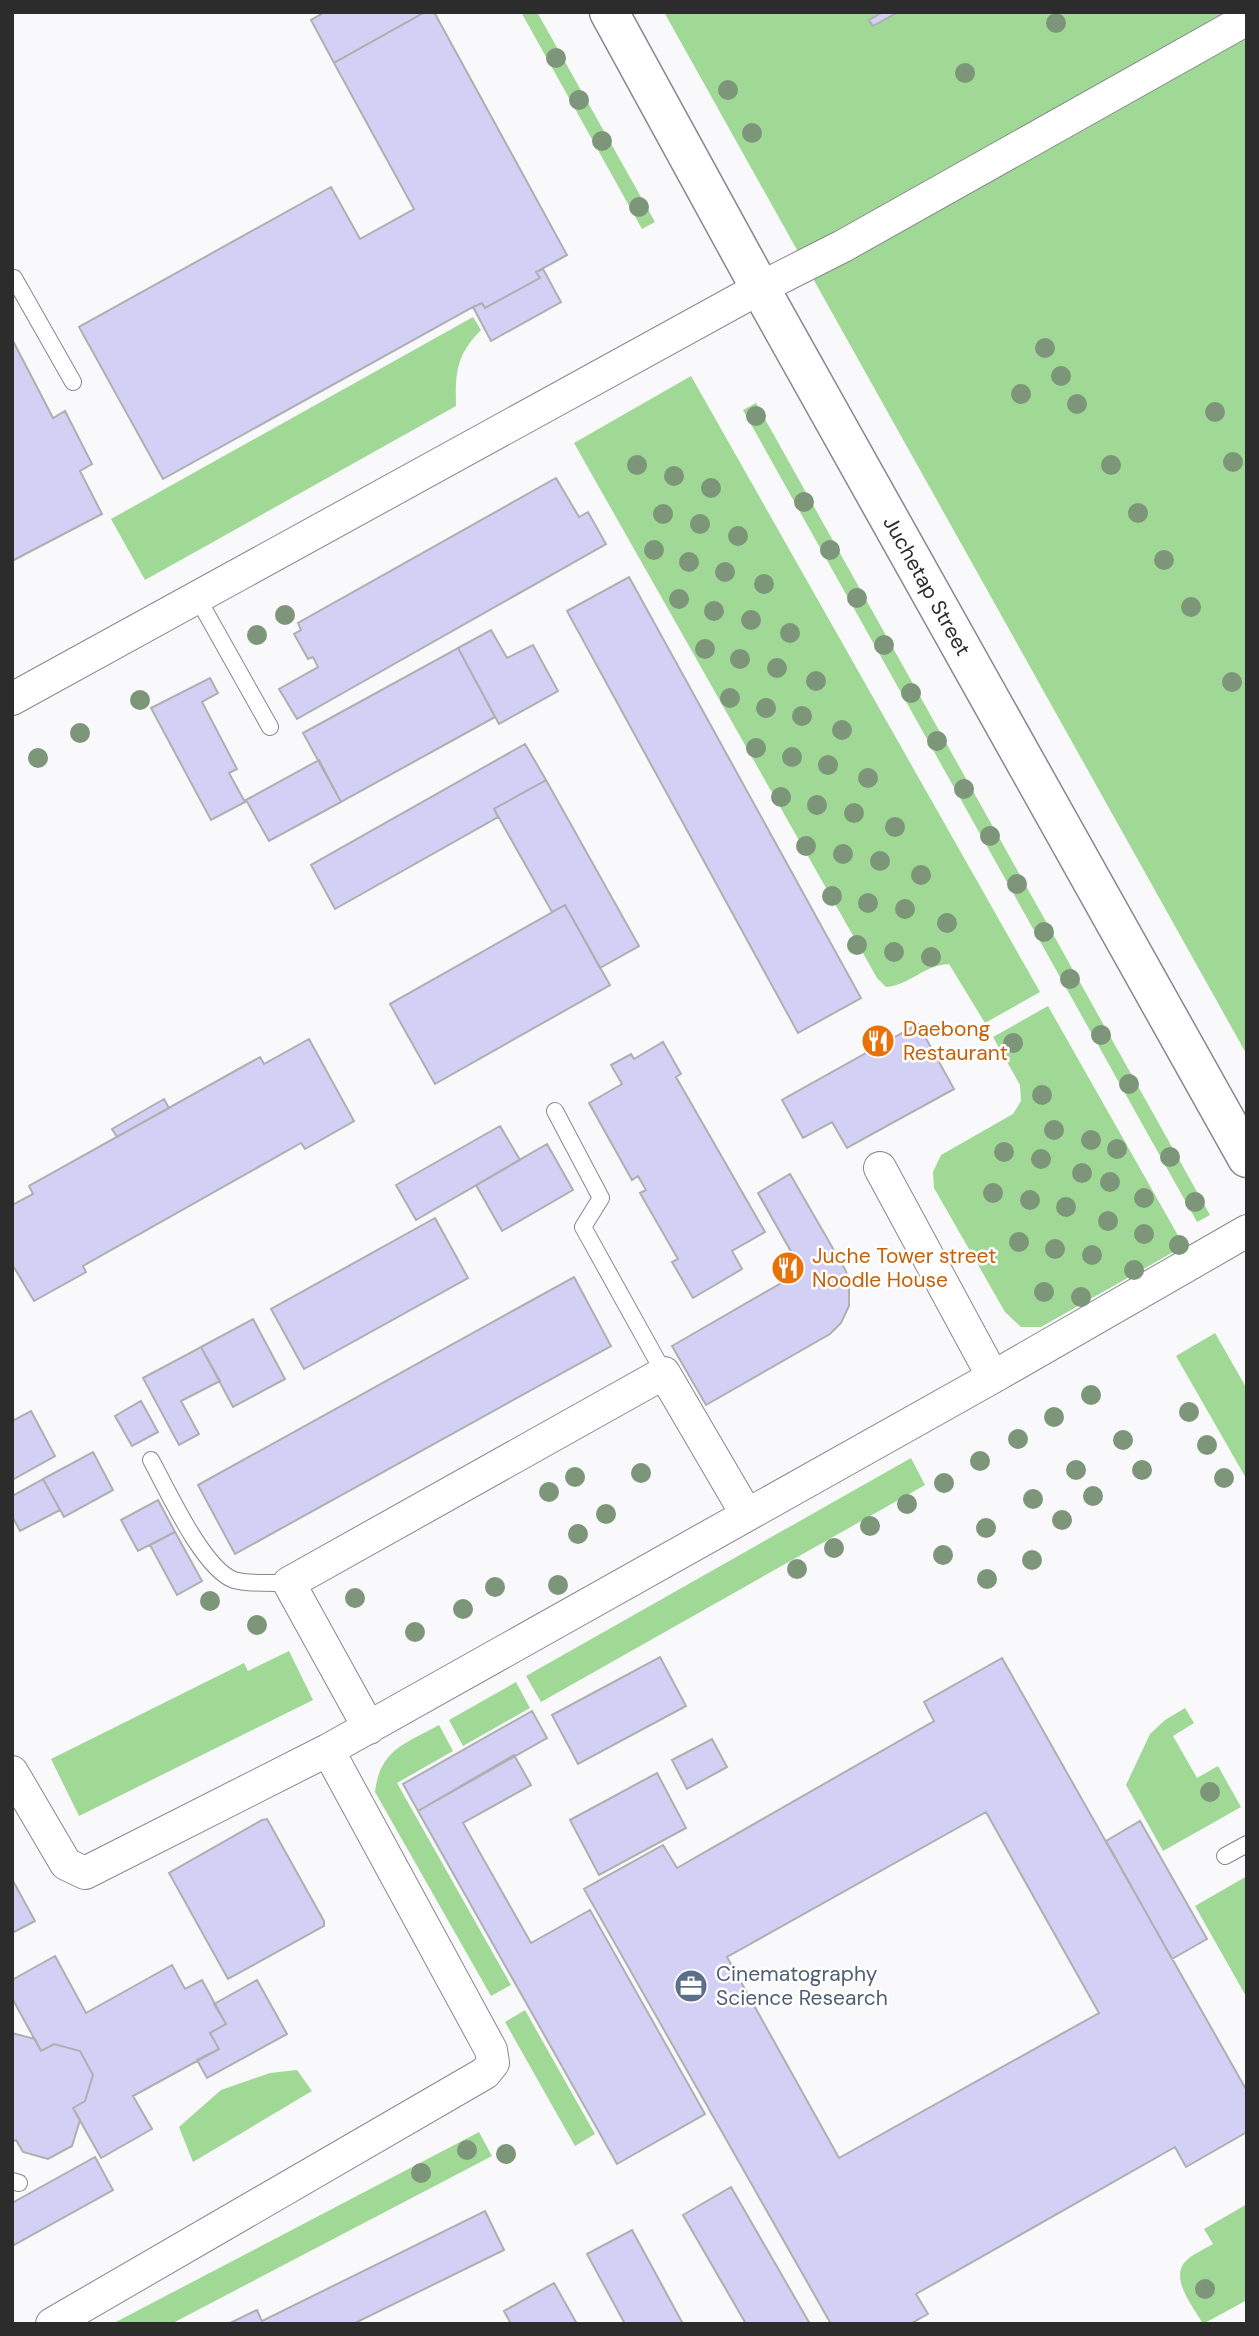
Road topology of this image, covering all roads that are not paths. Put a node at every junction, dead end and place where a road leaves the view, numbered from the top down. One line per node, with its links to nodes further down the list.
1 (609, 12): 4 (main road, Juchetap Street)
2 (1247, 19): 4 (street)
3 (15, 278): 5 (lane)
4 (760, 288): 6 (street); 10 (main road, Juchetap Street)
5 (73, 382)
6 (197, 597): 7 (street); 8 (lane)
7 (12, 699)
8 (270, 727)
9 (555, 1111): 13 (lane)
10 (1247, 1158)
11 (880, 1168): 14 (street)
12 (1247, 1231): 14 (street)
13 (664, 1373): 16 (street); 17 (street)
14 (993, 1377): 16 (street)
15 (151, 1460): 17 (lane)
16 (747, 1515): 18 (street)
17 (289, 1584): 18 (street)
18 (369, 1728): 19 (street)
19 (328, 1750): 20 (street); 23 (street)
20 (12, 1772)
21 (1247, 1844): 22 (lane)
22 (1225, 1856)
23 (52, 2324)

